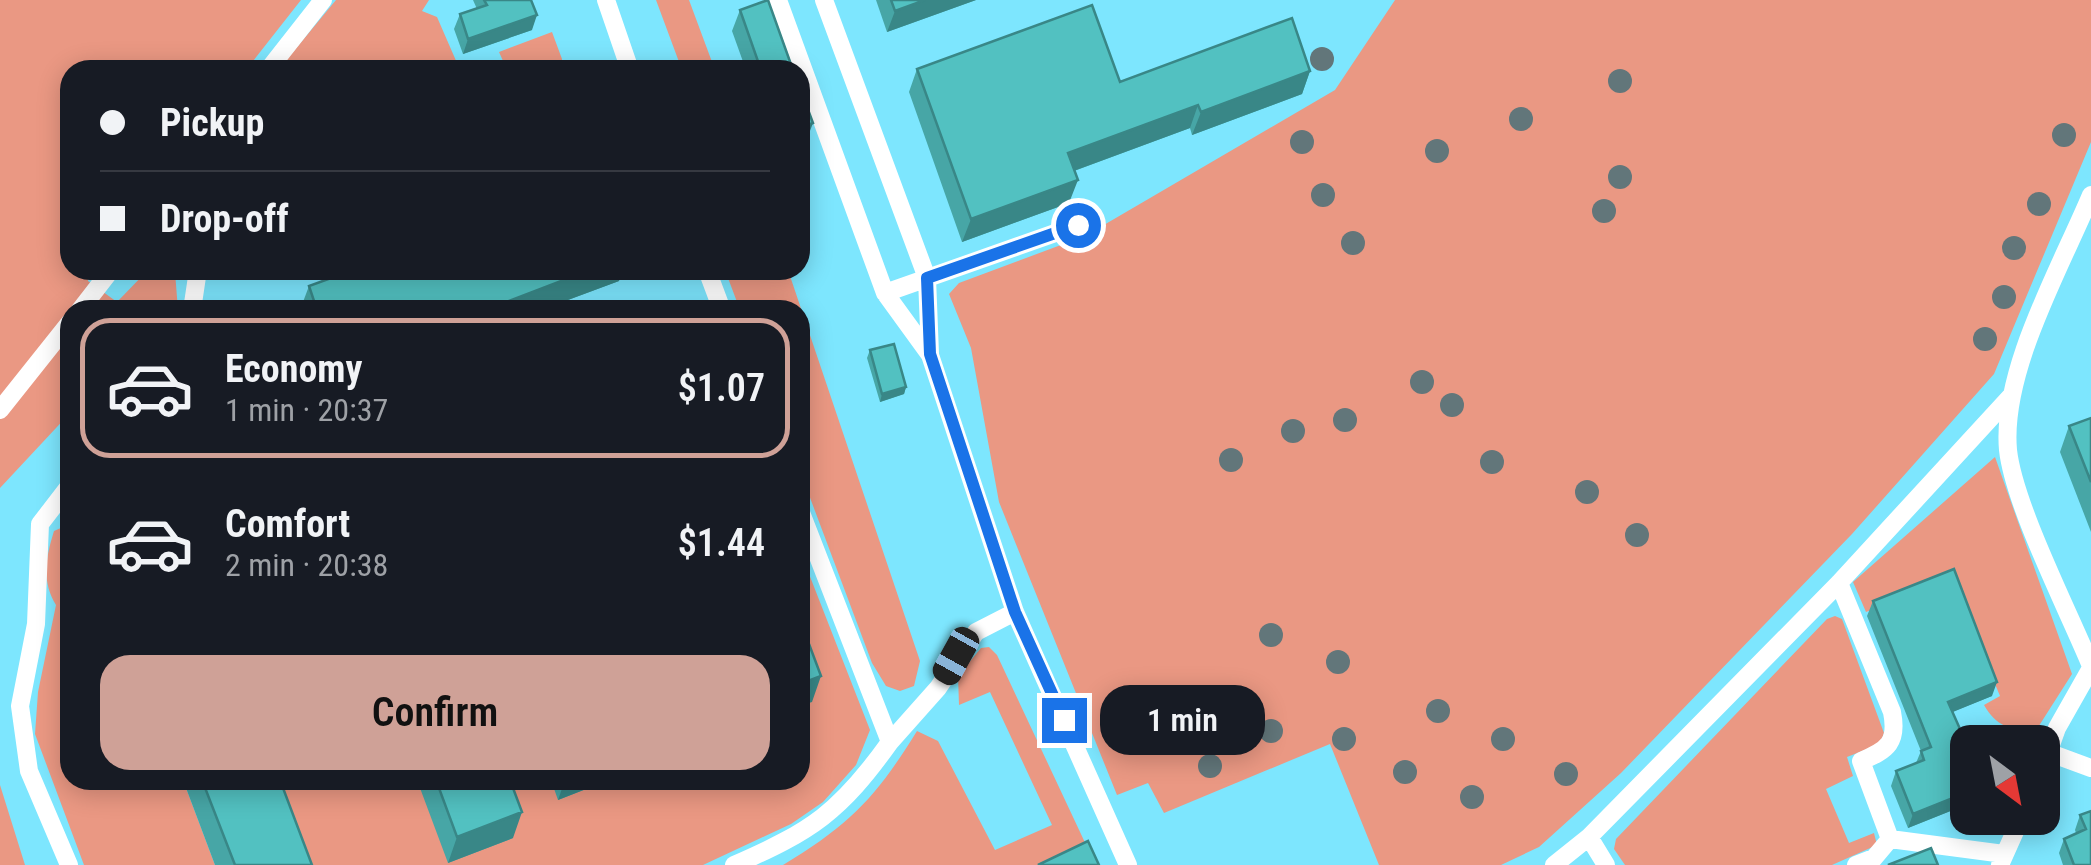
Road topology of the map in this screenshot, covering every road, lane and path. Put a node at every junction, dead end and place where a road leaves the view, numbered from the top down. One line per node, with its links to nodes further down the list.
1 (323, 0): 5 (lane)
2 (606, 0): 6 (lane)
3 (778, 0): 7 (lane)
4 (824, 0): 11 (lane)
5 (276, 60)
6 (627, 60)
7 (800, 60)
8 (810, 88): 13 (lane)
9 (2091, 195): 17 (lane)
10 (1078, 225): 11 (lane)
11 (927, 278): 13 (lane); 16 (lane)
12 (104, 280): 14 (lane)
13 (885, 293): 16 (lane)
14 (88, 300)
15 (60, 335): 18 (lane)
16 (930, 354): 22 (lane)
17 (2010, 397): 21 (lane); 23 (lane)
18 (0, 410)
19 (60, 498): 32 (lane)
20 (810, 536): 25 (lane)
21 (1838, 583): 29 (lane); 30 (lane)
22 (1015, 612): 25 (lane); 34 (lane)
23 (2091, 667): 24 (lane)
24 (2059, 725)
25 (890, 742): 33 (lane)
26 (2060, 764): 27 (lane)
27 (2091, 768)
28 (2013, 835): 31 (lane)
29 (1589, 837): 35 (lane); 36 (lane)
30 (1890, 839): 31 (lane); 37 (lane)
31 (2002, 860)
32 (69, 865)
33 (734, 865)
34 (1128, 865)
35 (1554, 865)
36 (1606, 865)
37 (1856, 865)

